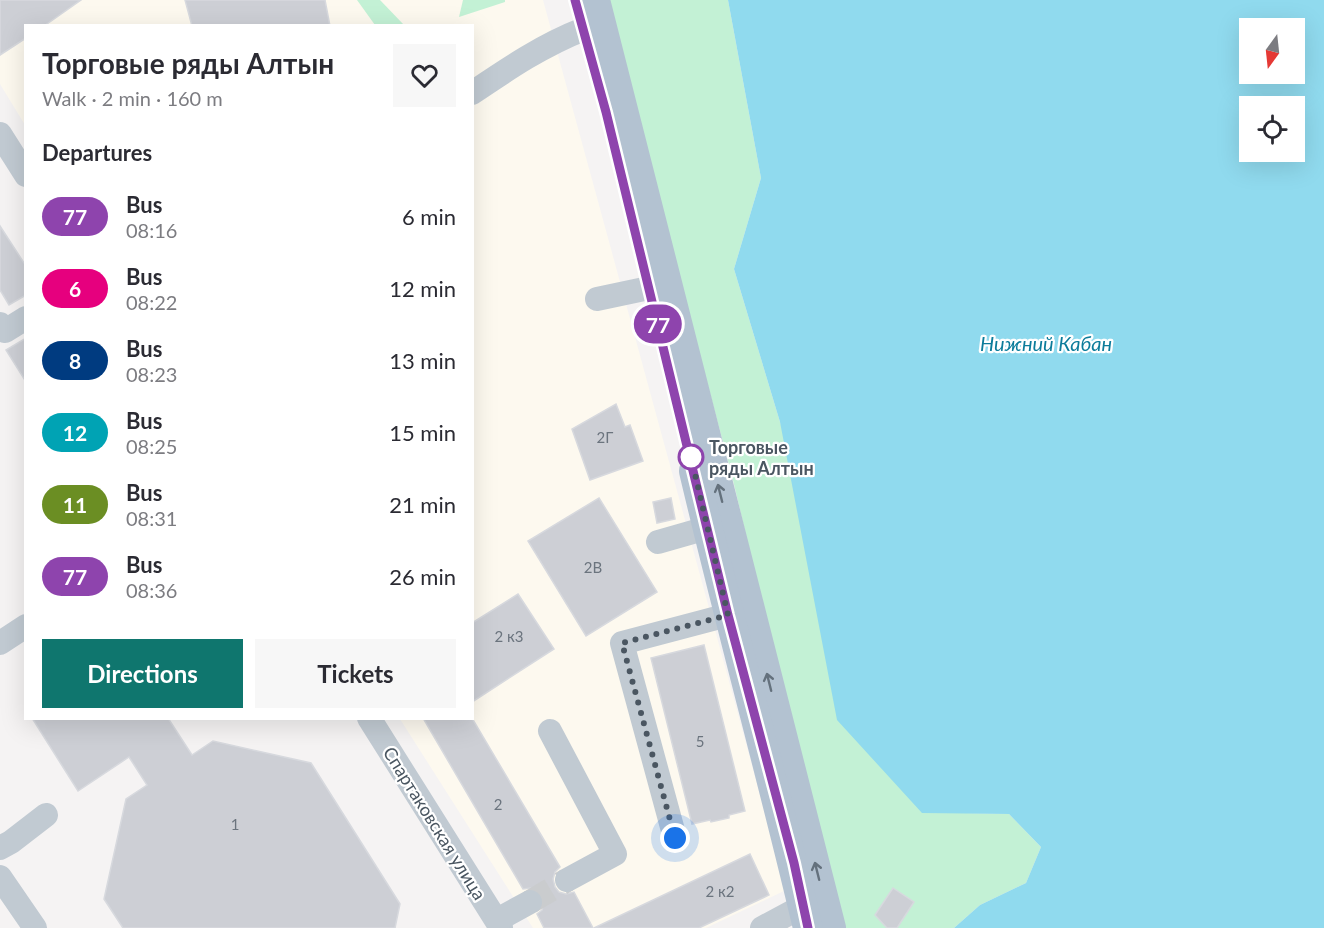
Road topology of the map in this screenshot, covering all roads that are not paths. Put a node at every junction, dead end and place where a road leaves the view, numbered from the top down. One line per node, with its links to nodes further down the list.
1 (575, 0): 3 (main road)
2 (595, 0): 28 (main road, one-way to 2)
3 (584, 29): 4 (street); 7 (main road)
4 (474, 92)
5 (0, 134): 6 (street)
6 (24, 171)
7 (649, 288): 8 (street); 11 (main road)
8 (597, 299)
9 (24, 319): 10 (street)
10 (0, 324)
11 (707, 528): 12 (street); 13 (main road)
12 (658, 542)
13 (728, 615): 19 (street); 24 (main road)
14 (24, 627): 15 (street)
15 (0, 643)
16 (370, 720): 25 (street, Спартаковская улица)
17 (550, 731): 22 (street)
18 (46, 815): 20 (street)
19 (675, 838)
20 (0, 848)
21 (0, 877): 26 (street)
22 (567, 880)
23 (530, 902): 25 (street)
24 (806, 917): 27 (street)
25 (499, 924)
26 (26, 925)
27 (762, 928)
28 (831, 928)

